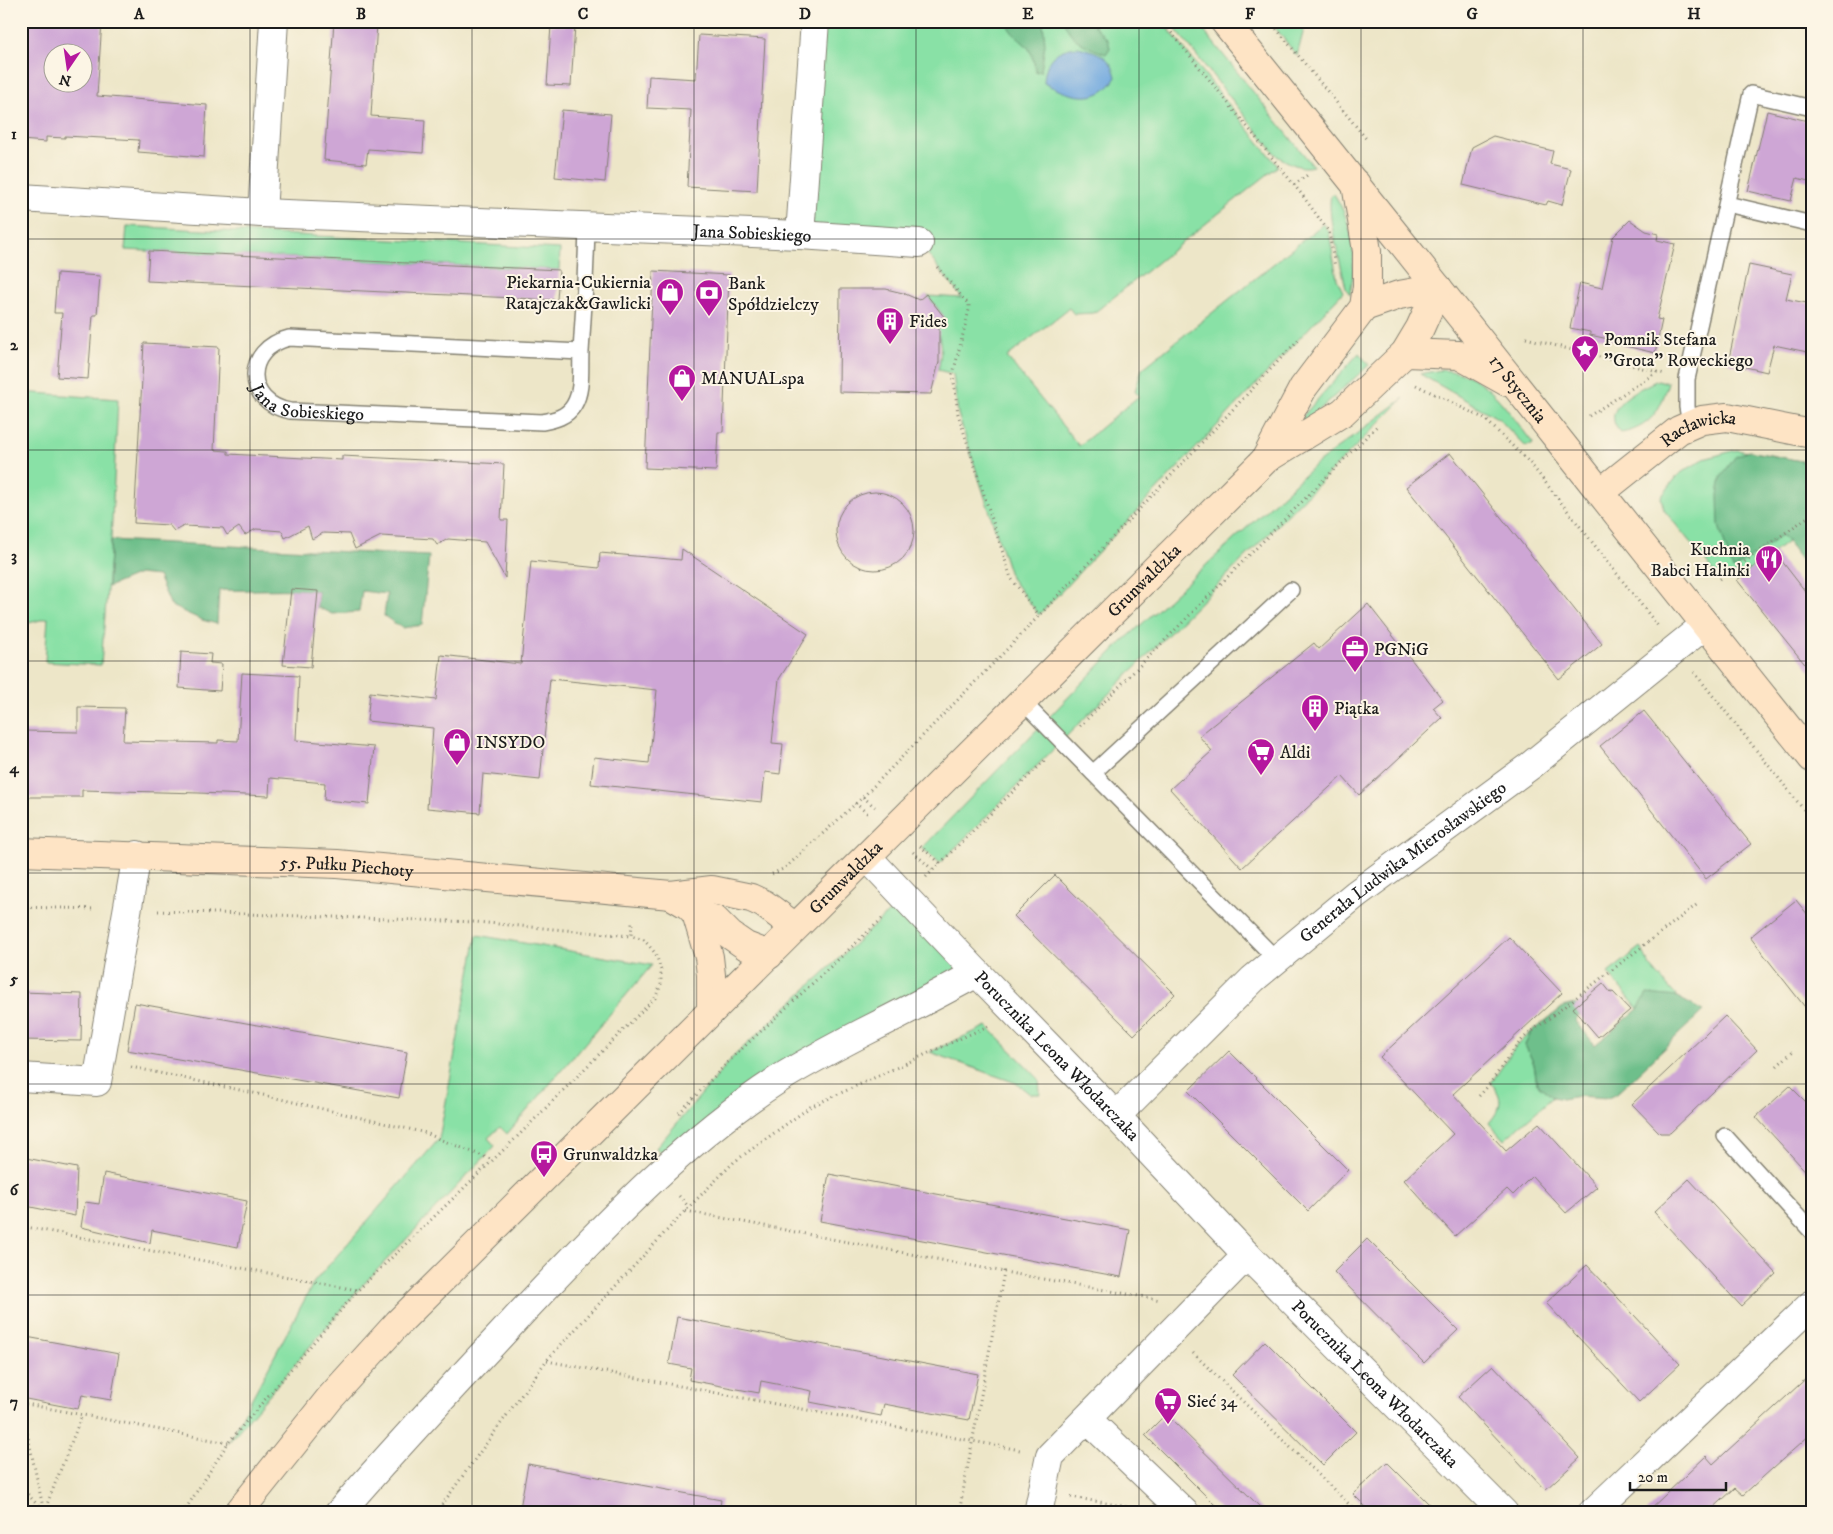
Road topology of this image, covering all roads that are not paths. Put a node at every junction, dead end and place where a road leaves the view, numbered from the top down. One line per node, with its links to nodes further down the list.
1 (274, 21): 8 (street)
2 (815, 21): 11 (street)
3 (1224, 21): 5 (street, 17 Stycznia)
4 (1812, 108): 7 (lane)
5 (1356, 183): 13 (street, 17 Stycznia); 14 (street, Grunwaldzka)
6 (21, 198): 8 (street, Jana Sobieskiego)
7 (1727, 204): 9 (lane); 18 (lane)
8 (262, 213): 10 (street, Jana Sobieskiego)
9 (1812, 224)
10 (587, 226): 11 (street, Jana Sobieskiego); 15 (lane, Jana Sobieskiego)
11 (800, 235): 12 (street, Jana Sobieskiego)
12 (919, 243)
13 (1438, 288): 14 (street); 16 (street, Grunwaldzka); 17 (street, 17 Stycznia)
14 (1364, 307): 20 (street, Grunwaldzka)
15 (581, 352): 15 (lane, Jana Sobieskiego)
16 (1405, 353): 17 (street); 20 (street, Grunwaldzka)
17 (1519, 388): 21 (street, 17 Stycznia)
18 (1690, 424): 19 (street, Racławicka); 21 (street, Racławicka)
19 (1812, 434)
20 (1266, 459): 24 (street, Grunwaldzka)
21 (1601, 492): 23 (street, 17 Stycznia)
22 (1291, 590): 26 (lane)
23 (1705, 625): 25 (street, 17 Stycznia); 34 (street, Generała Ludwika Mierosławskiego)
24 (1023, 702): 26 (lane); 29 (street, Grunwaldzka)
25 (1812, 758)
26 (1094, 773): 34 (lane)
27 (21, 852): 28 (street, 55. Pułku Piechoty)
28 (137, 856): 30 (street, 55. Pułku Piechoty); 37 (street)
29 (867, 857): 32 (street, Grunwaldzka); 35 (street, Porucznika Leona Włodarczaka)
30 (670, 895): 31 (street, 55. Pułku Piechoty); 32 (street, 55. Pułku Piechoty)
31 (696, 913): 33 (street, 55. Pułku Piechoty); 36 (street)
32 (795, 927): 33 (street, Grunwaldzka)
33 (769, 955): 36 (street, Grunwaldzka)
34 (1276, 959): 38 (street, Generała Ludwika Mierosławskiego)
35 (977, 973): 38 (street, Porucznika Leona Włodarczaka); 46 (street)
36 (711, 1011): 45 (street, Grunwaldzka)
37 (21, 1077)
38 (1116, 1116): 41 (street, Porucznika Leona Włodarczaka)
39 (1725, 1136): 40 (lane)
40 (1812, 1232)
41 (1247, 1255): 43 (street); 48 (street, Porucznika Leona Włodarczaka)
42 (1812, 1304): 49 (street)
43 (1087, 1418): 44 (street); 47 (street)
44 (1040, 1502)
45 (238, 1513)
46 (339, 1513)
47 (1185, 1513)
48 (1504, 1513)
49 (1592, 1513)

